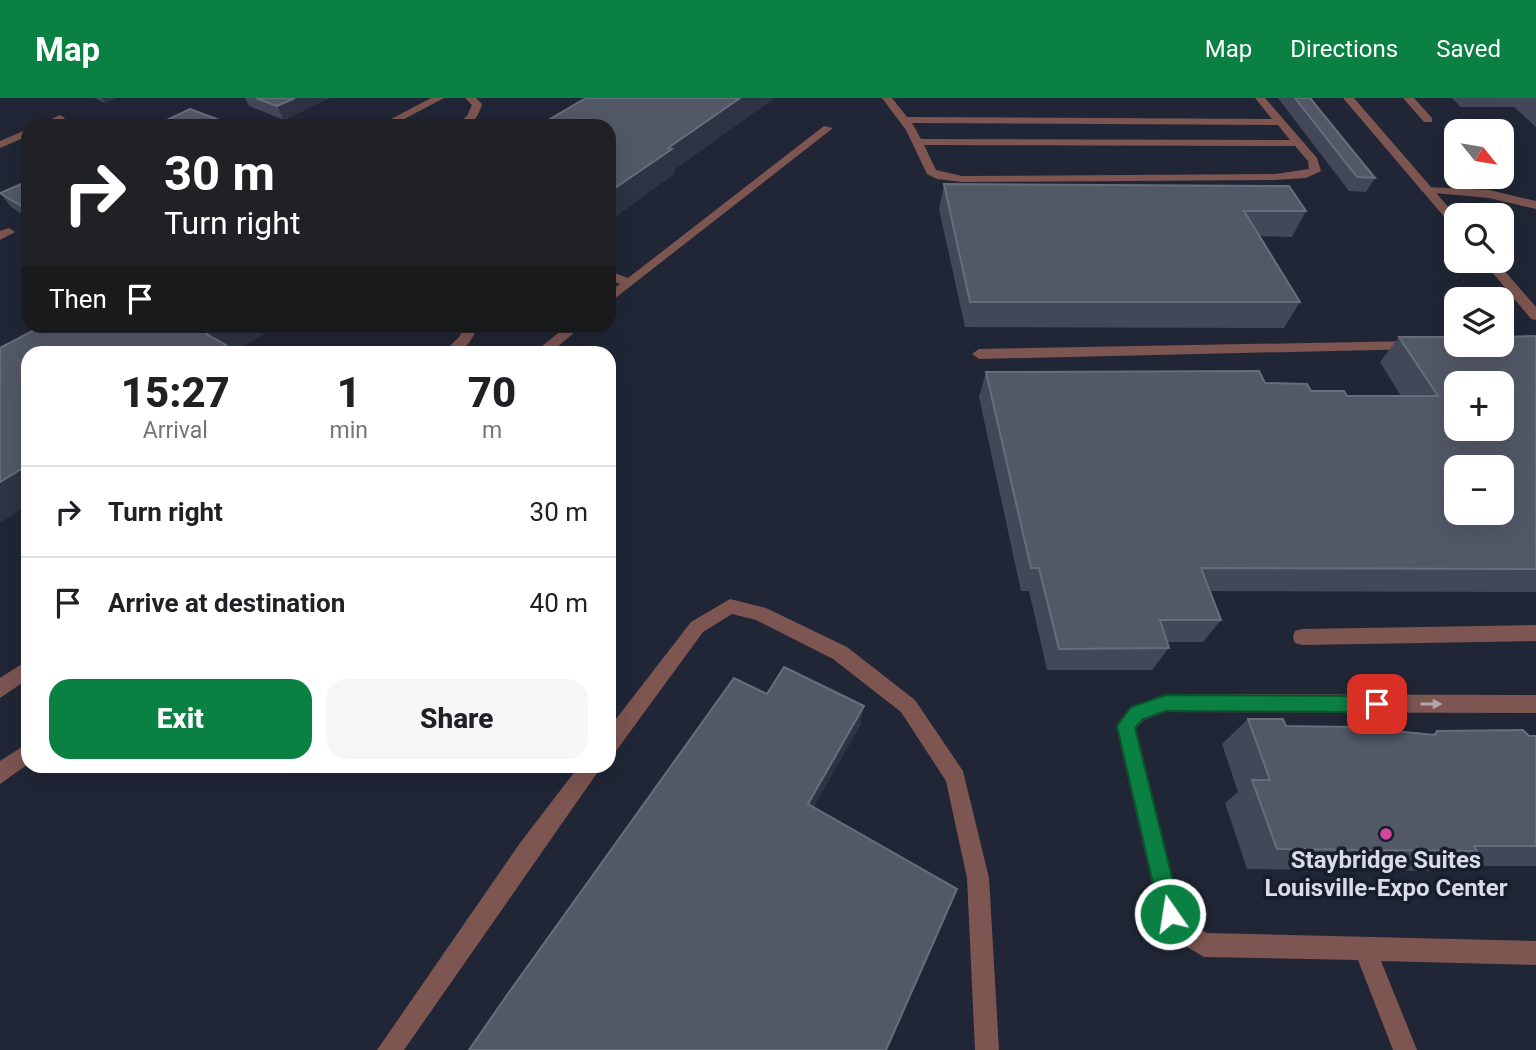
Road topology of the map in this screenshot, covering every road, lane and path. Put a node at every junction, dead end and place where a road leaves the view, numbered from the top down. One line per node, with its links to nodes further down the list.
1 (439, 98): 7 (street)
2 (470, 98): 8 (street)
3 (887, 98): 9 (street)
4 (1260, 98): 11 (street)
5 (1348, 98): 17 (street)
6 (1408, 98): 10 (street)
7 (397, 119)
8 (470, 119)
9 (904, 120): 11 (street); 14 (street)
10 (1428, 120)
11 (1280, 122): 15 (street)
12 (828, 128): 22 (street)
13 (21, 135): 16 (street)
14 (917, 142): 15 (street); 15 (street)
15 (1298, 144)
16 (0, 145)
17 (1427, 190): 18 (street); 19 (street)
18 (1536, 205)
19 (1444, 209)
20 (1499, 273): 24 (street)
21 (616, 278): 22 (street)
22 (629, 283): 23 (street)
23 (616, 293)
24 (1536, 316)
25 (566, 333): 26 (street)
26 (549, 346)
27 (1425, 346): 28 (street)
28 (979, 354)
29 (1536, 633): 30 (street)
30 (1302, 637)
31 (21, 673): 32 (street)
32 (0, 688)
33 (1536, 704): 38 (street, one-way to 33)
34 (616, 735): 41 (street)
35 (21, 758): 37 (street)
36 (587, 773): 40 (street)
37 (0, 774)
38 (1365, 949): 39 (street); 42 (street)
39 (1536, 953)
40 (389, 1050)
41 (988, 1050)
42 (1405, 1050)

